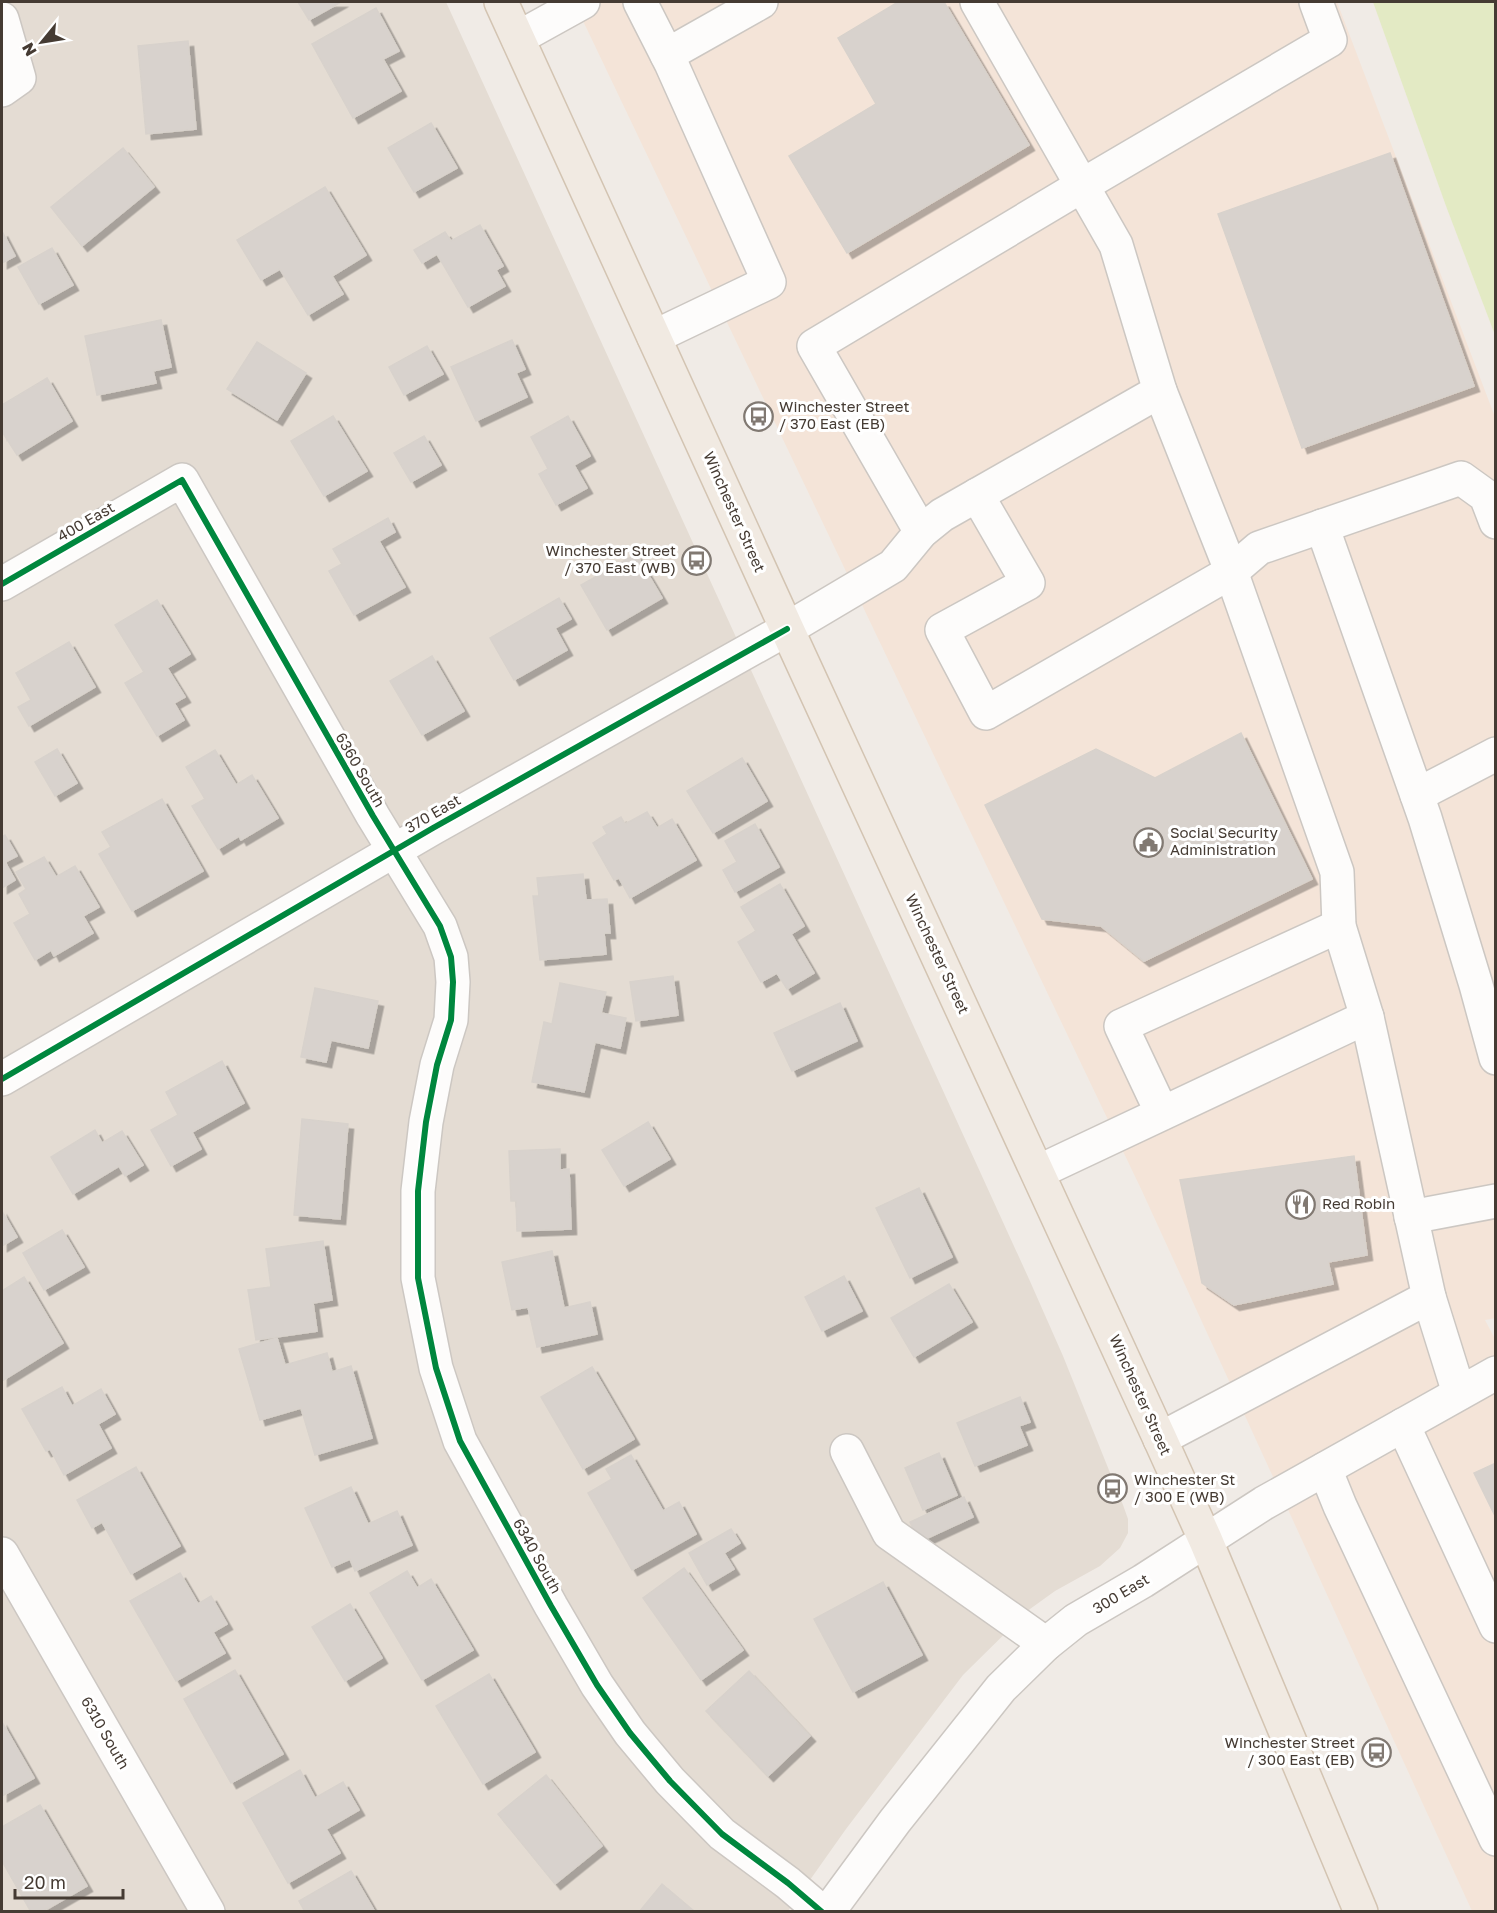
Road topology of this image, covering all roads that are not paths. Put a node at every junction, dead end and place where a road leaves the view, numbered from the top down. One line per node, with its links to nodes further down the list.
1 (501, 2): 8 (main road, Winchester Street)
2 (583, 2): 8 (street)
3 (640, 2): 9 (street)
4 (761, 2): 9 (street)
5 (978, 2): 11 (street)
6 (1316, 2): 11 (street)
7 (2, 19): 10 (street)
8 (518, 38): 12 (main road, Winchester Street)
9 (667, 55): 12 (street)
10 (10, 84)
11 (1083, 185): 13 (street); 18 (street)
12 (654, 337): 21 (main road, Winchester Street)
13 (1160, 391): 15 (street, 370 East); 19 (street)
14 (182, 480): 20 (street, 400 East); 24 (street, 6360 South)
15 (978, 495): 18 (street, 370 East); 19 (street)
16 (1496, 522): 17 (street)
17 (1322, 526): 19 (street); 23 (street)
18 (921, 532): 21 (street, 370 East)
19 (1231, 572): 25 (street)
20 (2, 584)
21 (787, 629): 24 (street, 370 East); 31 (main road, Winchester Street)
22 (1496, 754): 23 (street)
23 (1418, 795): 27 (street)
24 (394, 850): 28 (street, 370 East); 30 (street, 6360 South)
25 (1339, 926): 26 (street); 29 (street)
26 (1367, 1017): 29 (street); 33 (street)
27 (1496, 1058)
28 (2, 1079)
29 (1162, 1113): 31 (street)
30 (426, 1122): 47 (street, 6340 South)
31 (1038, 1172): 38 (main road, Winchester Street)
32 (1496, 1201): 33 (street)
33 (1411, 1217): 34 (street)
34 (1429, 1297): 36 (street); 38 (street)
35 (1496, 1373): 36 (street, 300 East)
36 (1459, 1393): 37 (street, 300 East)
37 (1402, 1425): 40 (street, 300 East); 43 (street)
38 (1160, 1439): 41 (main road, Winchester Street)
39 (847, 1451): 44 (street)
40 (1325, 1469): 41 (street, 300 East); 45 (street)
41 (1206, 1541): 44 (street, 300 East); 49 (main road, Winchester Street)
42 (2, 1554): 46 (street, 6310 South)
43 (1496, 1626)
44 (1046, 1644): 48 (street, 300 East)
45 (1496, 1839)
46 (208, 1911)
47 (822, 1911)
48 (828, 1911)
49 (1361, 1911)

